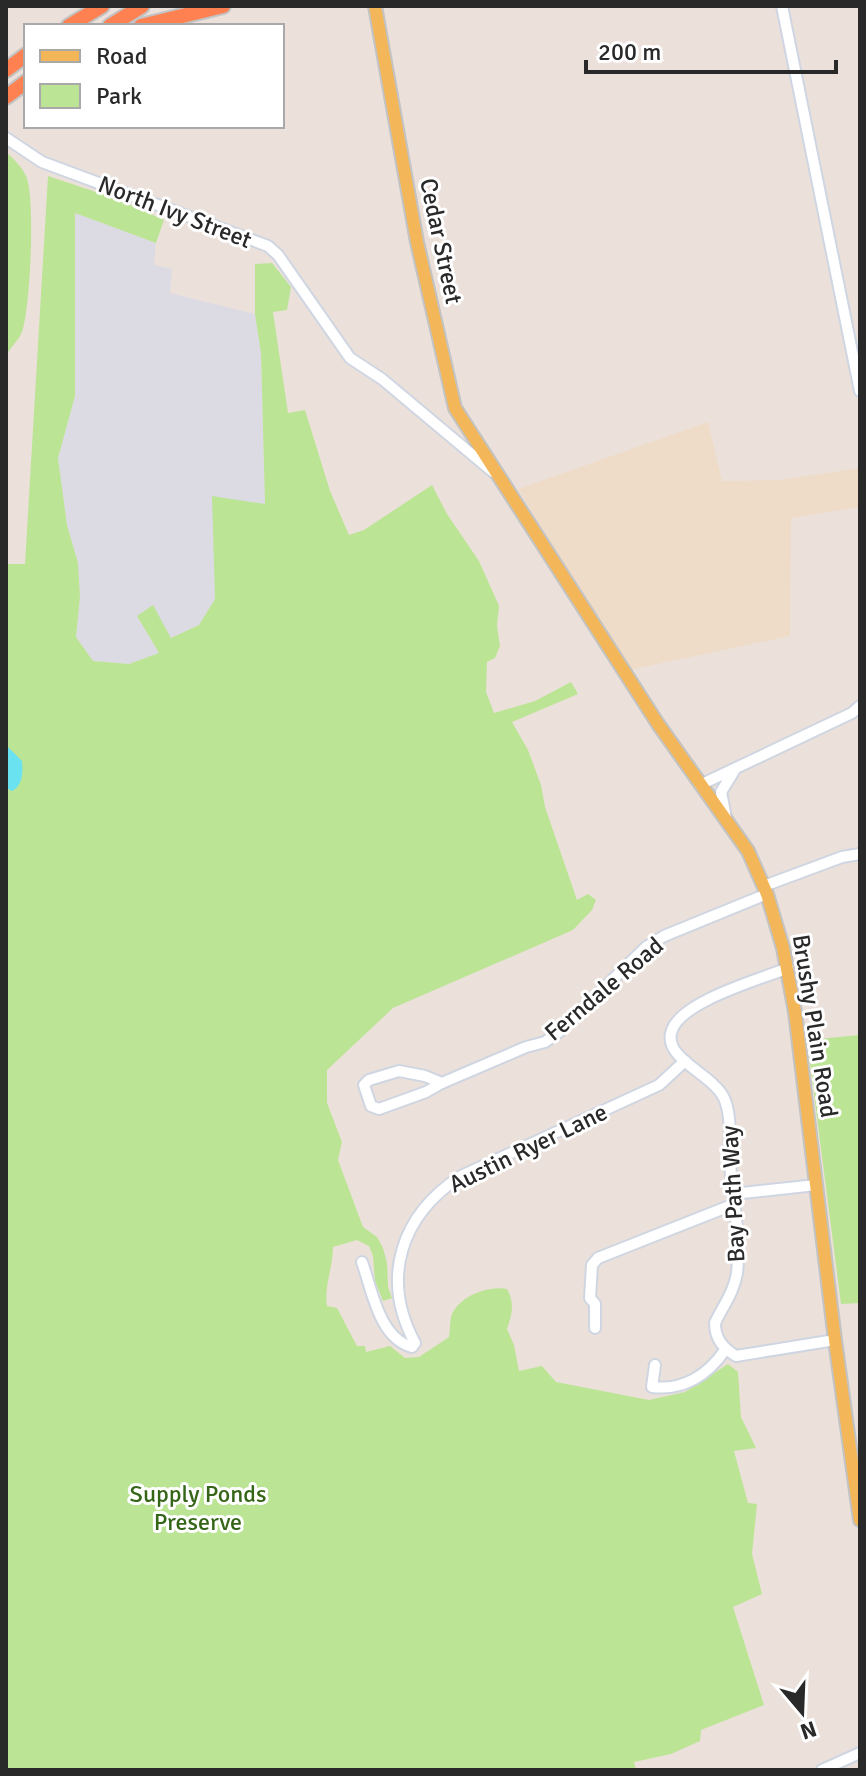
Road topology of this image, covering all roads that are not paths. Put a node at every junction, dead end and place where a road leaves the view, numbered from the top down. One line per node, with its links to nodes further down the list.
1 (92, 6): 7 (highway)
2 (102, 6): 8 (highway)
3 (142, 6): 9 (highway)
4 (223, 6): 10 (highway)
5 (375, 6): 17 (main road, Cedar Street)
6 (782, 6): 16 (street)
7 (70, 24)
8 (71, 24)
9 (113, 24)
10 (149, 24)
11 (24, 56): 12 (highway)
12 (6, 70)
13 (24, 84): 14 (highway)
14 (6, 97)
15 (6, 138): 17 (street, North Ivy Street)
16 (860, 391)
17 (495, 474): 20 (main road, Brushy Plain Road)
18 (860, 706): 19 (street)
19 (738, 766): 20 (street); 21 (street)
20 (700, 785): 21 (main road, Brushy Plain Road)
21 (727, 820): 23 (main road, Brushy Plain Road)
22 (860, 854): 23 (street, Ferndale Road)
23 (765, 890): 24 (main road, Brushy Plain Road); 26 (street, Ferndale Road)
24 (788, 968): 25 (street); 27 (main road, Brushy Plain Road)
25 (685, 1061): 28 (street, Bay Path Way); 29 (street, Austin Ryer Lane)
26 (442, 1083): 26 (street, Ferndale Road)
27 (816, 1185): 28 (street); 31 (main road, Brushy Plain Road)
28 (732, 1199): 30 (street); 32 (street, Bay Path Way)
29 (362, 1262)
30 (595, 1328)
31 (835, 1340): 32 (street); 34 (main road, Brushy Plain Road)
32 (725, 1350): 33 (street)
33 (655, 1365)
34 (860, 1520)
35 (860, 1753): 36 (street)
36 (822, 1770)

